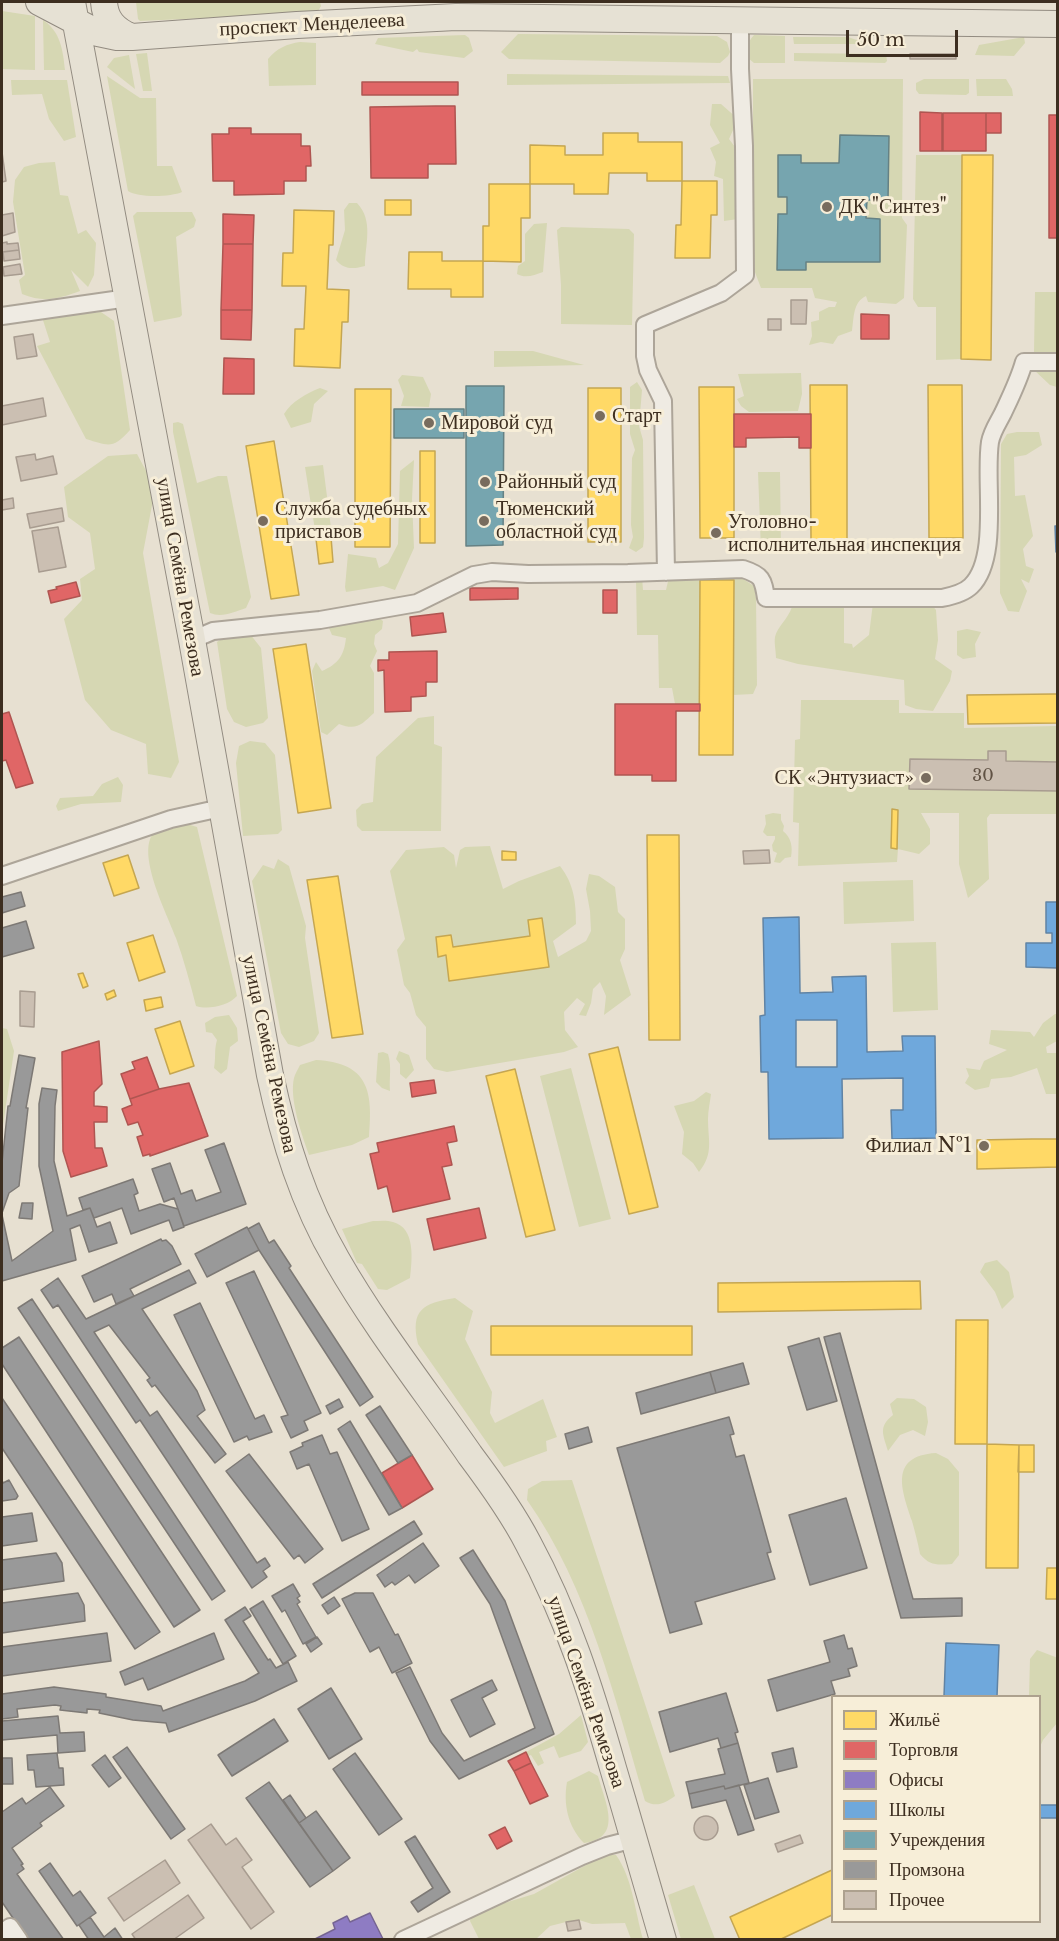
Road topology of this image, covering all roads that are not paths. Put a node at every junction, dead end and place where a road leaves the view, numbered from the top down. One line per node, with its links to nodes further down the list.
1 (39, 2): 3 (main road, проспект Менделеева)
2 (104, 2): 7 (main road)
3 (75, 7): 7 (main road, проспект Менделеева); 8 (main road, улица Семёна Ремезова)
4 (333, 12): 5 (main road, проспект Менделеева); 7 (main road, проспект Менделеева)
5 (740, 20): 6 (main road, проспект Менделеева); 12 (street)
6 (1058, 24)
7 (132, 37): 8 (main road)
8 (87, 83): 9 (main road, улица Семёна Ремезова)
9 (128, 298): 10 (street); 13 (main road, улица Семёна Ремезова)
10 (2, 316)
11 (1058, 362): 12 (street)
12 (666, 572): 13 (street)
13 (192, 640): 14 (main road, улица Семёна Ремезова)
14 (221, 808): 15 (street); 16 (main road, улица Семёна Ремезова)
15 (2, 876)
16 (634, 1839): 19 (street); 20 (main road, улица Семёна Ремезова)
17 (2, 1933): 18 (street)
18 (19, 1940)
19 (403, 1940)
20 (663, 1940)

